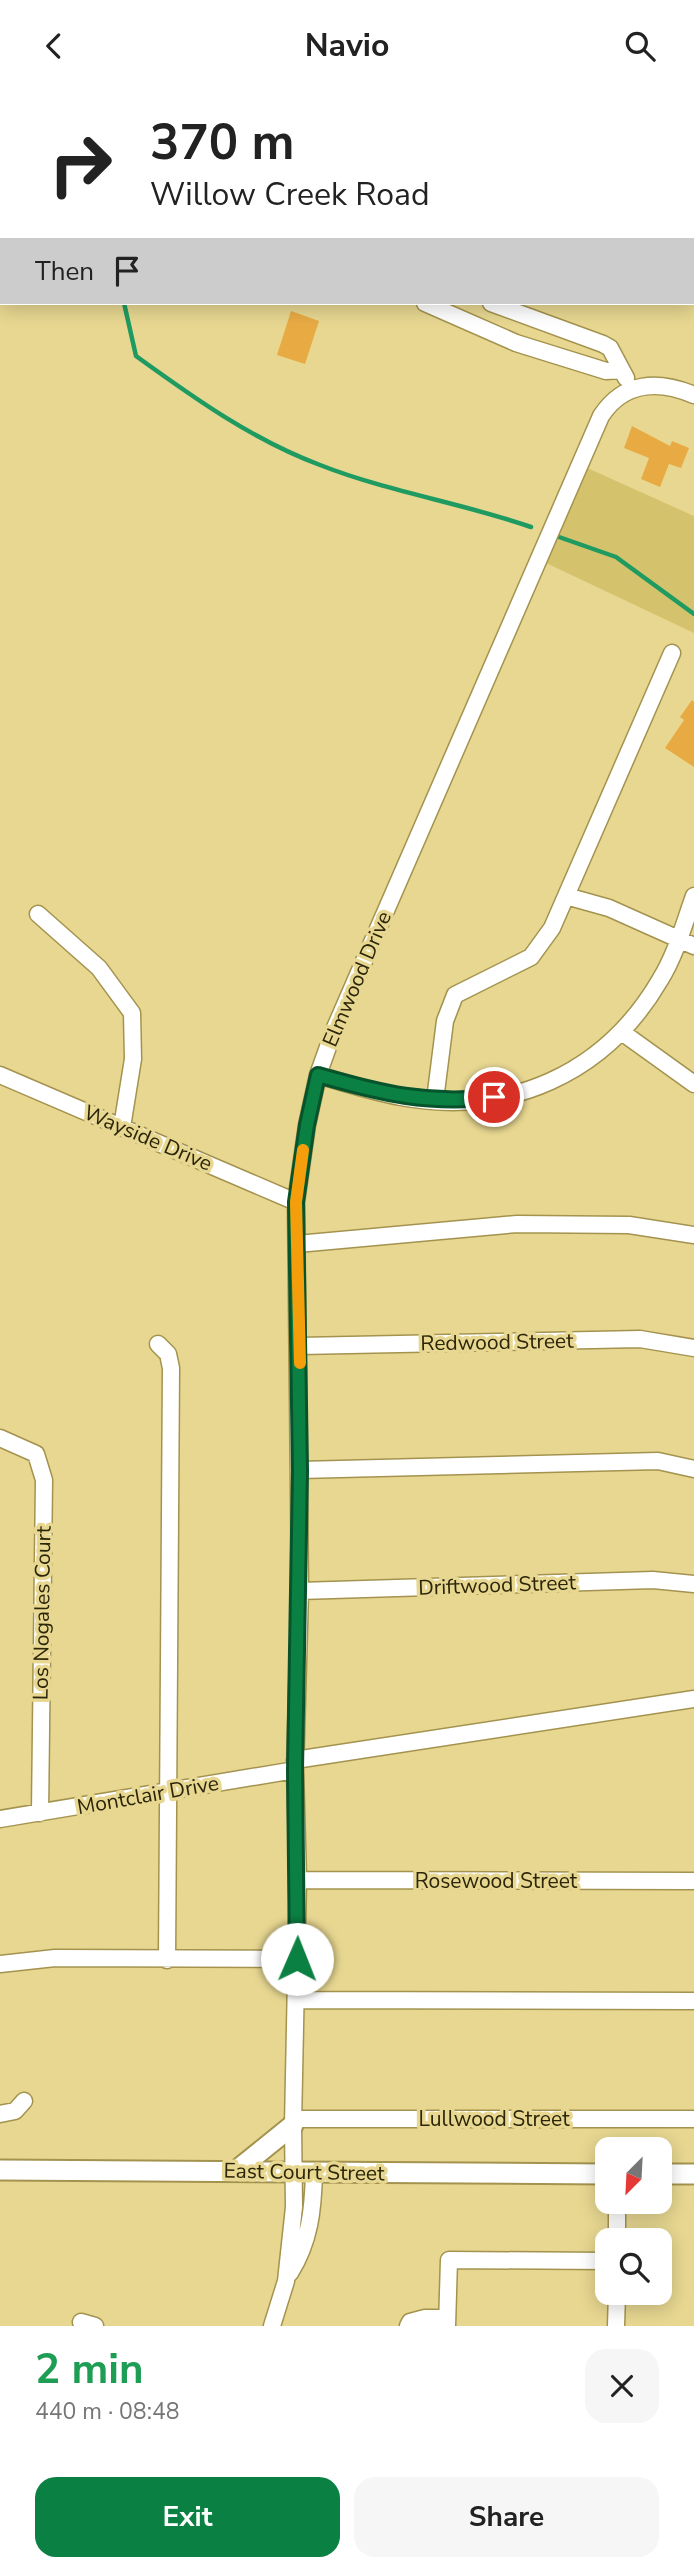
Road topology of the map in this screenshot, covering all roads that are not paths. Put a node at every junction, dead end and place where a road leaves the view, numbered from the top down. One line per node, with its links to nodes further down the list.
1 (430, 305): 5 (street)
2 (496, 305): 3 (street)
3 (536, 321): 4 (street); 5 (street)
4 (567, 331): 6 (street); 7 (street)
5 (526, 347): 6 (street)
6 (559, 356): 7 (street)
7 (621, 370): 8 (street)
8 (634, 388): 9 (street); 17 (street, Elmwood Drive)
9 (694, 395)
10 (672, 653): 11 (street)
11 (566, 896): 14 (street); 19 (street)
12 (694, 896): 14 (street)
13 (38, 914): 20 (street)
14 (686, 943): 15 (street)
15 (623, 1033): 18 (street); 19 (street)
16 (0, 1075): 20 (street, Wayside Drive)
17 (318, 1075): 19 (street); 21 (street, Elmwood Drive)
18 (694, 1084)
19 (435, 1100)
20 (122, 1127): 21 (street, Wayside Drive)
21 (296, 1202): 23 (street, Elmwood Drive)
22 (694, 1235): 23 (street)
23 (297, 1244): 25 (street, Elmwood Drive)
24 (158, 1344): 34 (street)
25 (300, 1346): 26 (street, Redwood Street); 29 (street, Elmwood Drive)
26 (694, 1348)
27 (0, 1438): 35 (street, Los Nogales Court)
28 (694, 1469): 29 (street)
29 (300, 1471): 31 (street, Elmwood Drive)
30 (694, 1584): 31 (street, Driftwood Street)
31 (300, 1591): 33 (street, Elmwood Drive)
32 (694, 1699): 33 (street, Montclair Drive)
33 (295, 1765): 34 (street, Montclair Drive); 37 (street, Elmwood Drive)
34 (170, 1791): 35 (street, Montclair Drive); 40 (street)
35 (40, 1813): 36 (street, Montclair Drive)
36 (0, 1819)
37 (298, 1880): 38 (street, Rosewood Street); 39 (street, Elmwood Drive)
38 (694, 1881)
39 (297, 1959): 40 (street); 42 (street, Elmwood Drive)
40 (167, 1960): 41 (street)
41 (0, 1964)
42 (296, 2000): 43 (street); 47 (street, Elmwood Drive)
43 (694, 2001)
44 (24, 2101): 45 (street)
45 (0, 2114)
46 (694, 2119): 47 (street, Lullwood Street)
47 (293, 2122): 49 (main road); 50 (street, Elmwood Drive)
48 (0, 2170): 49 (main road, East Court Street)
49 (236, 2171): 50 (main road, East Court Street)
50 (293, 2172): 51 (main road, East Court Street); 56 (street, Elmwood Drive)
51 (314, 2173): 52 (main road, East Court Street); 56 (street)
52 (595, 2174)
53 (672, 2174): 54 (main road)
54 (694, 2174)
55 (595, 2262): 58 (street)
56 (286, 2281): 59 (street)
57 (617, 2305): 61 (street)
58 (447, 2322): 60 (street)
59 (272, 2326)
60 (408, 2326)
61 (616, 2326)

